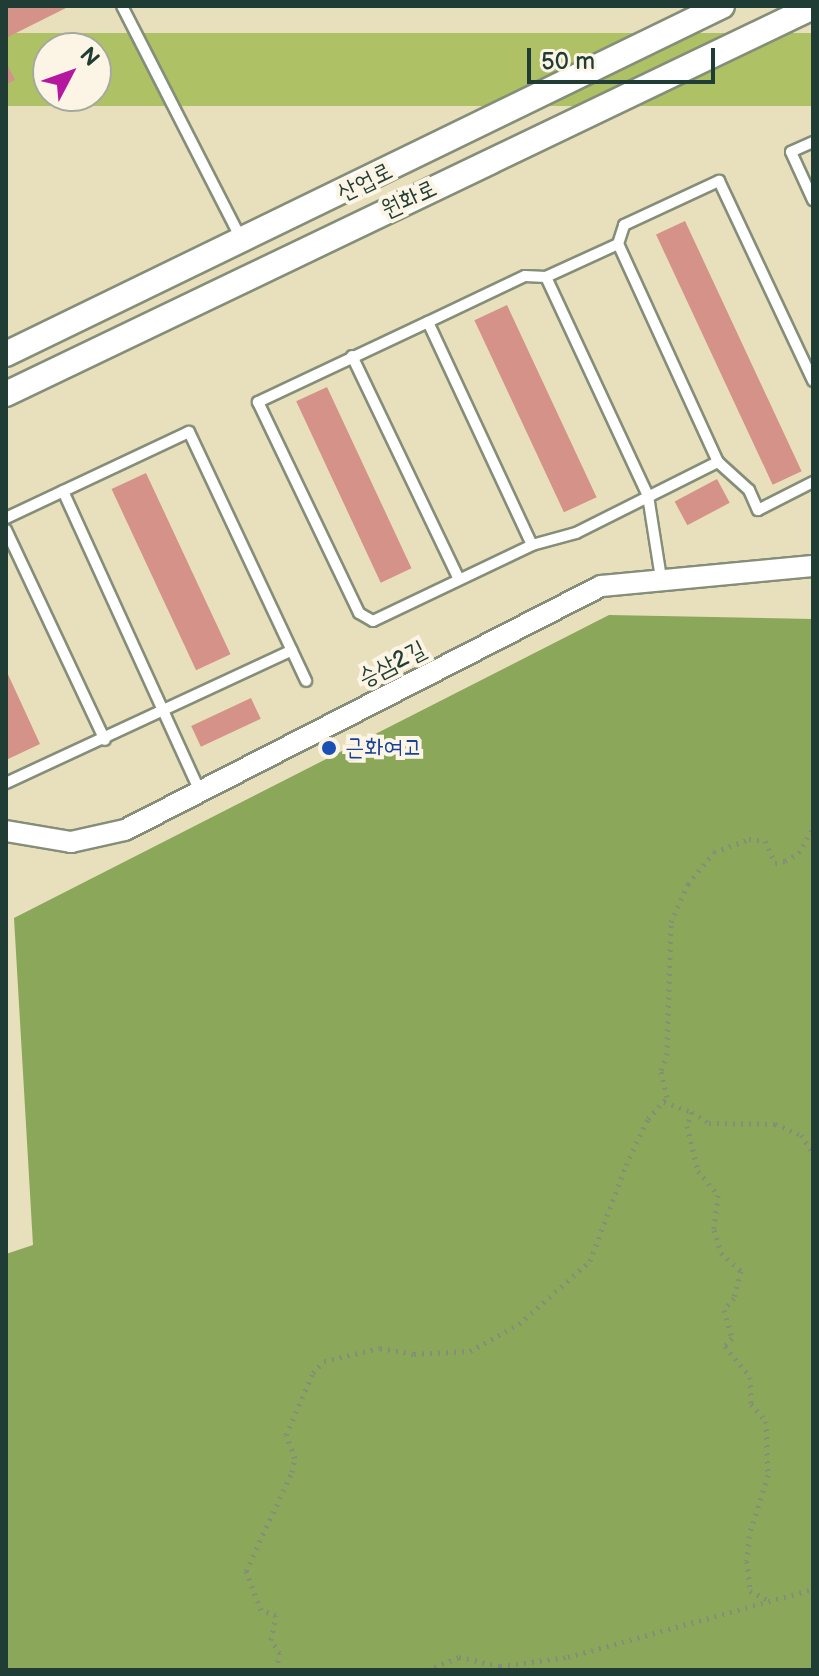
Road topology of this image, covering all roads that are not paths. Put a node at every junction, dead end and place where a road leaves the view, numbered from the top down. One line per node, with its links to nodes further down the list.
1 (122, 6): 6 (lane)
2 (722, 6): 6 (street, 산업로)
3 (813, 7): 13 (street, 원화로)
4 (813, 142): 5 (lane)
5 (813, 200)
6 (243, 243): 10 (street, 산업로)
7 (618, 244): 8 (lane); 12 (lane); 14 (lane)
8 (546, 277): 9 (lane); 17 (lane)
9 (428, 322): 11 (lane); 20 (lane)
10 (6, 354)
11 (352, 356): 23 (lane); 23 (lane)
12 (813, 381)
13 (6, 394)
14 (718, 462): 15 (lane); 17 (lane)
15 (813, 482)
16 (63, 491): 18 (lane); 24 (lane); 26 (lane)
17 (648, 496): 20 (lane); 22 (lane)
18 (6, 518)
19 (6, 530): 27 (lane)
20 (532, 545): 23 (lane)
21 (813, 566): 22 (street, 승삼2길)
22 (661, 578): 29 (street, 승삼2길)
23 (459, 579)
24 (292, 650): 25 (lane); 26 (lane)
25 (306, 681)
26 (164, 711): 27 (lane); 29 (lane)
27 (105, 740): 28 (lane)
28 (6, 783)
29 (200, 792): 30 (street, 승삼2길)
30 (6, 831)

